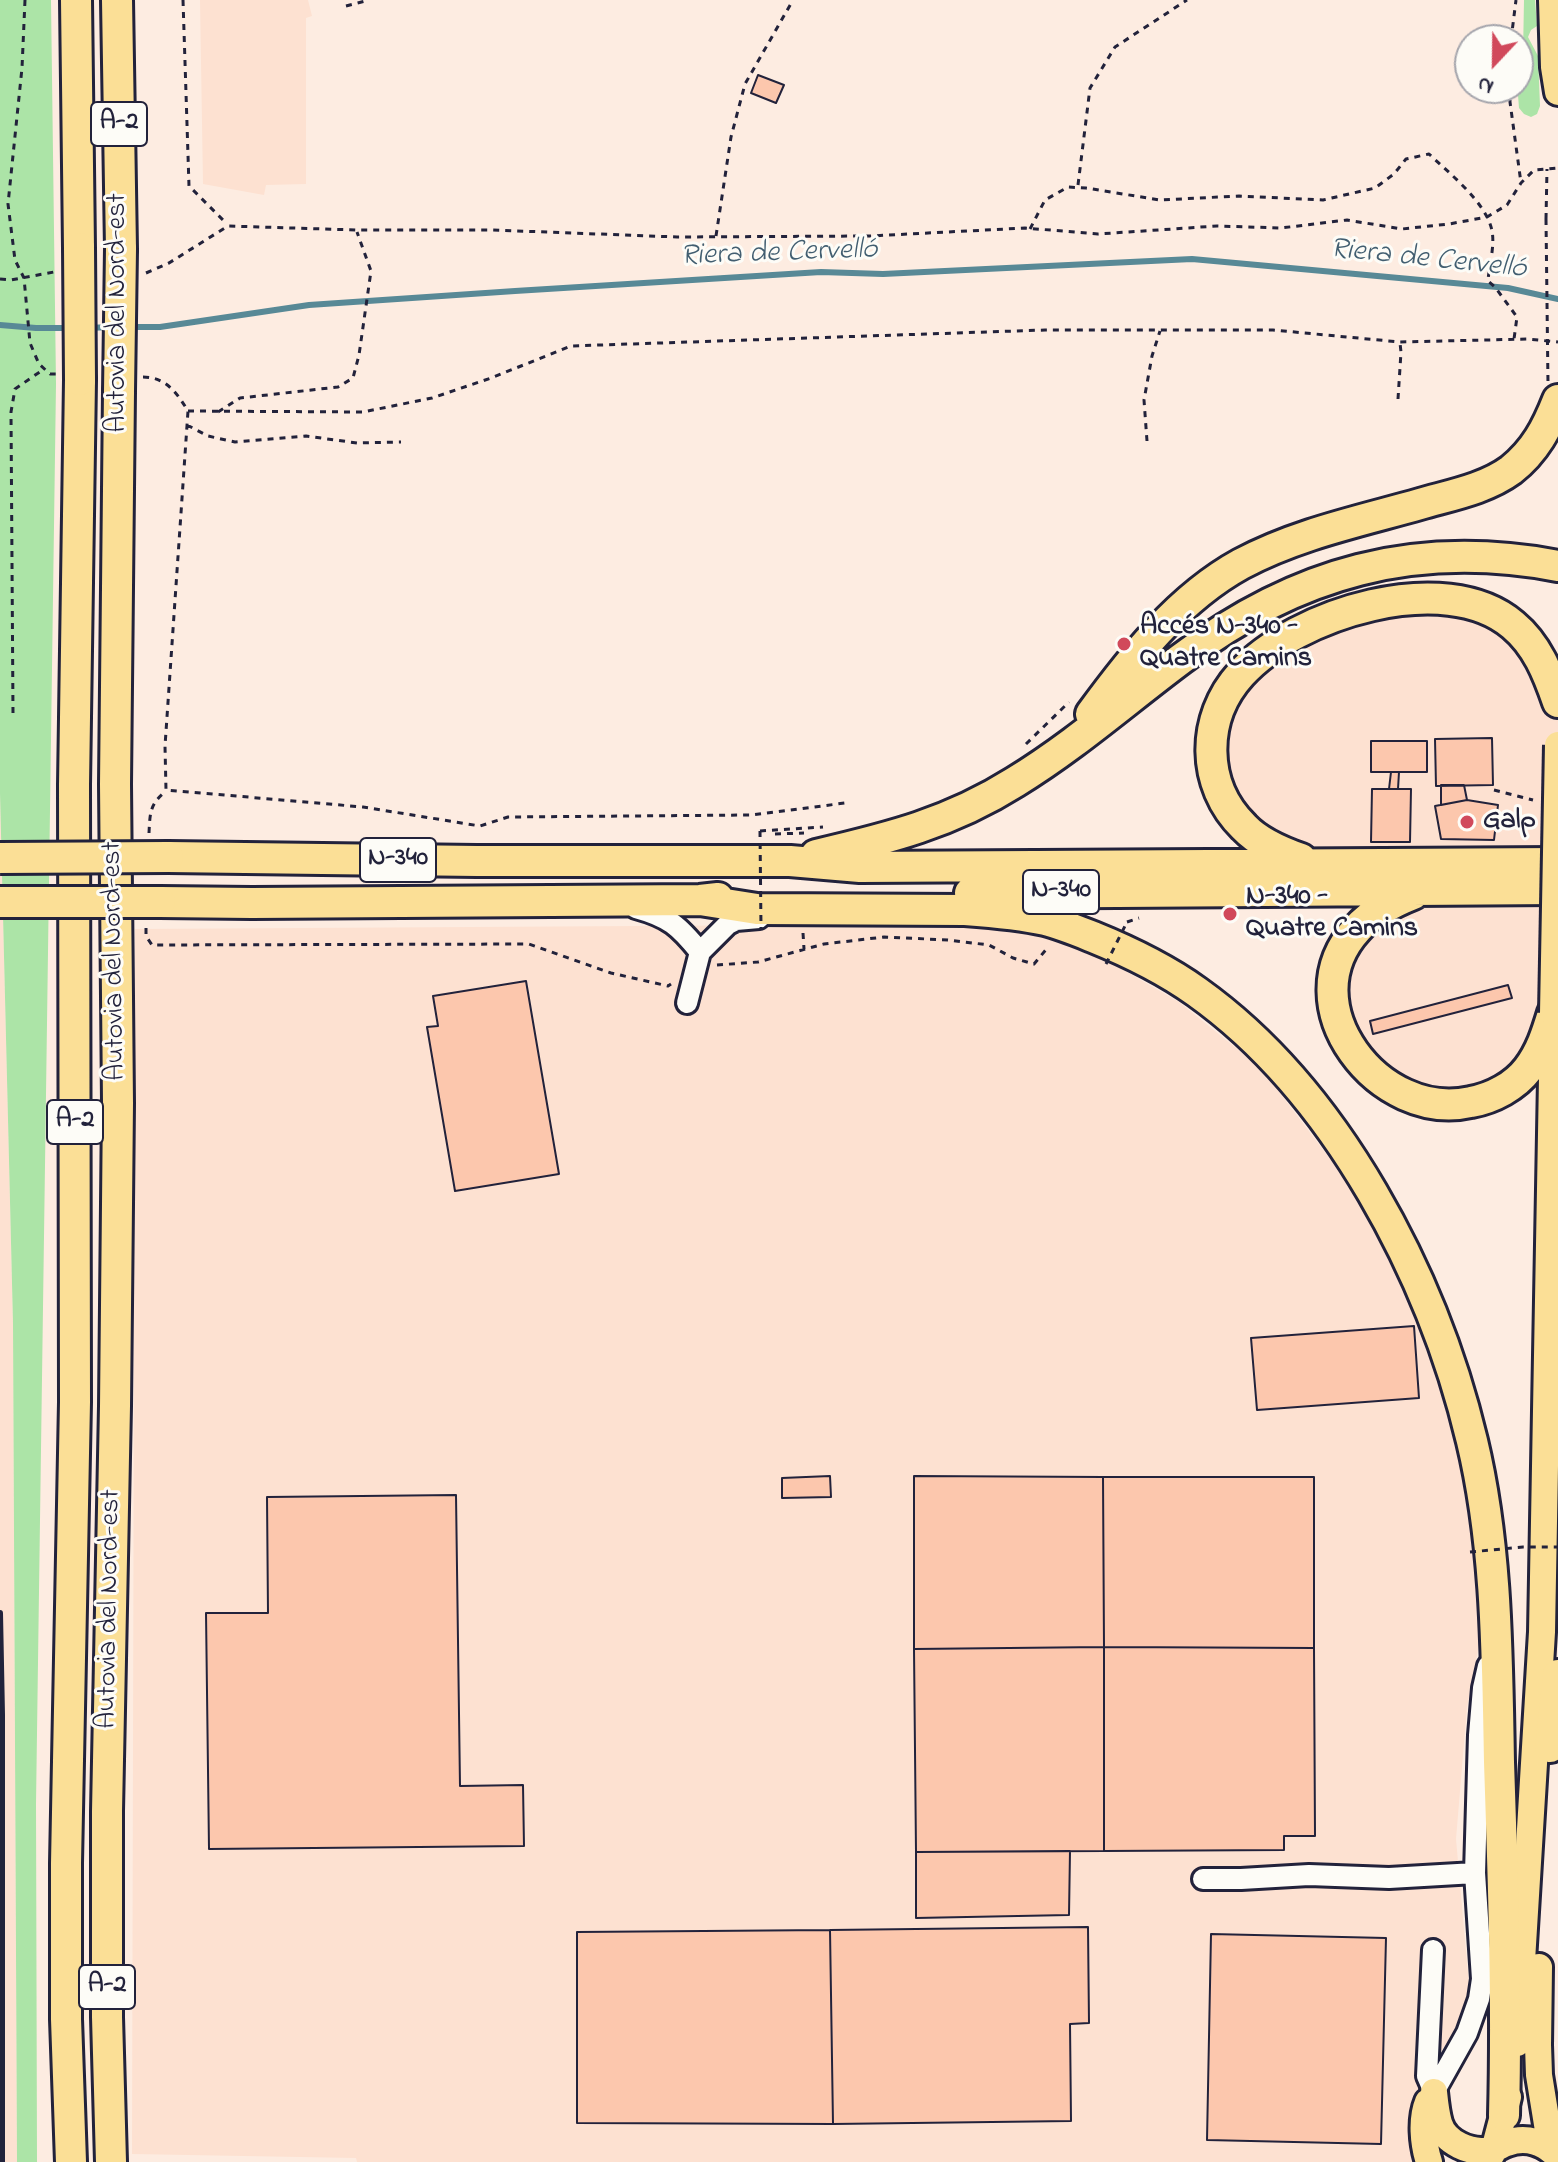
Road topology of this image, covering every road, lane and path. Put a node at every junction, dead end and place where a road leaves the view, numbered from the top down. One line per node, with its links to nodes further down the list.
1 (25, 0): 25 (path)
2 (76, 0): 32 (highway, Autovia del Nord-est / A-2, bridge)
3 (117, 0): 88 (highway, Autovia del Nord-est / A-2, bridge)
4 (183, 0): 19 (path)
5 (369, 0): 10 (path)
6 (793, 0): 22 (path)
7 (1187, 0): 17 (path)
8 (1516, 0): 11 (path)
9 (1552, 0): 12 (main road)
10 (346, 6)
11 (1513, 24)
12 (1558, 92)
13 (1510, 104): 16 (path)
14 (1558, 168): 15 (path)
15 (1547, 169): 16 (path); 34 (path, bridge)
16 (1521, 183): 18 (path)
17 (1078, 187): 18 (path); 20 (path)
18 (1487, 217): 20 (path); 28 (path)
19 (228, 226): 21 (path); 24 (path)
20 (1030, 229): 22 (path)
21 (356, 230): 22 (path); 37 (path)
22 (716, 236)
23 (54, 272): 25 (path)
24 (145, 273)
25 (24, 278): 26 (path); 31 (path)
26 (0, 279)
27 (1160, 330): 29 (path); 37 (path); 39 (path)
28 (1514, 339): 29 (path); 30 (path)
29 (1400, 342): 35 (path)
30 (1558, 342)
31 (44, 369): 32 (path); 43 (path)
32 (65, 377): 87 (highway, Autovia del Nord-est / A-2)
33 (155, 377): 36 (path)
34 (1553, 392): 45 (highway)
35 (1398, 399)
36 (188, 411): 37 (path); 38 (path)
37 (218, 412)
38 (187, 425): 40 (path); 48 (path)
39 (1147, 441)
40 (401, 442)
41 (1558, 566): 45 (highway)
42 (1558, 702): 53 (highway)
43 (13, 713)
44 (1558, 745): 71 (main road, bridge)
45 (1068, 747): 51 (highway)
46 (1494, 790): 47 (path)
47 (1536, 800)
48 (845, 803)
49 (810, 826): 62 (path, bridge)
50 (0, 858): 51 (highway, N-340, bridge)
51 (790, 861): 53 (highway, N-340)
52 (1558, 863): 53 (highway, N-340)
53 (1315, 864)
54 (1558, 889): 55 (highway, N-340)
55 (1423, 890): 57 (highway, N-340); 71 (highway)
56 (611, 900): 57 (highway, N-340); 58 (highway, N-340, bridge); 67 (street)
57 (700, 900): 59 (highway)
58 (0, 902)
59 (890, 909): 67 (street); 77 (highway)
60 (1127, 922): 69 (path, bridge)
61 (804, 927): 65 (path)
62 (761, 929)
63 (152, 945): 67 (path)
64 (1059, 948): 65 (path)
65 (804, 949): 67 (path)
66 (1103, 957): 68 (path)
67 (698, 959): 70 (street)
68 (1112, 961)
69 (1106, 964)
70 (687, 1003)
71 (1555, 1037): 76 (main road)
72 (1558, 1547): 74 (path, bridge)
73 (1477, 1549): 75 (path)
74 (1470, 1552)
75 (1478, 1563)
76 (1542, 1632): 79 (main road); 84 (main road)
77 (1496, 1635): 80 (street); 84 (highway)
78 (1558, 1675): 79 (highway)
79 (1550, 1747): 85 (main road)
80 (1475, 1873): 81 (street); 83 (street)
81 (1203, 1879)
82 (1433, 1950): 83 (street)
83 (1434, 2092): 86 (main road); 89 (main road)
84 (1504, 2115): 86 (main road)
85 (1556, 2151): 86 (main road)
86 (1480, 2156)
87 (71, 2162)
88 (111, 2162)
89 (1429, 2162)

